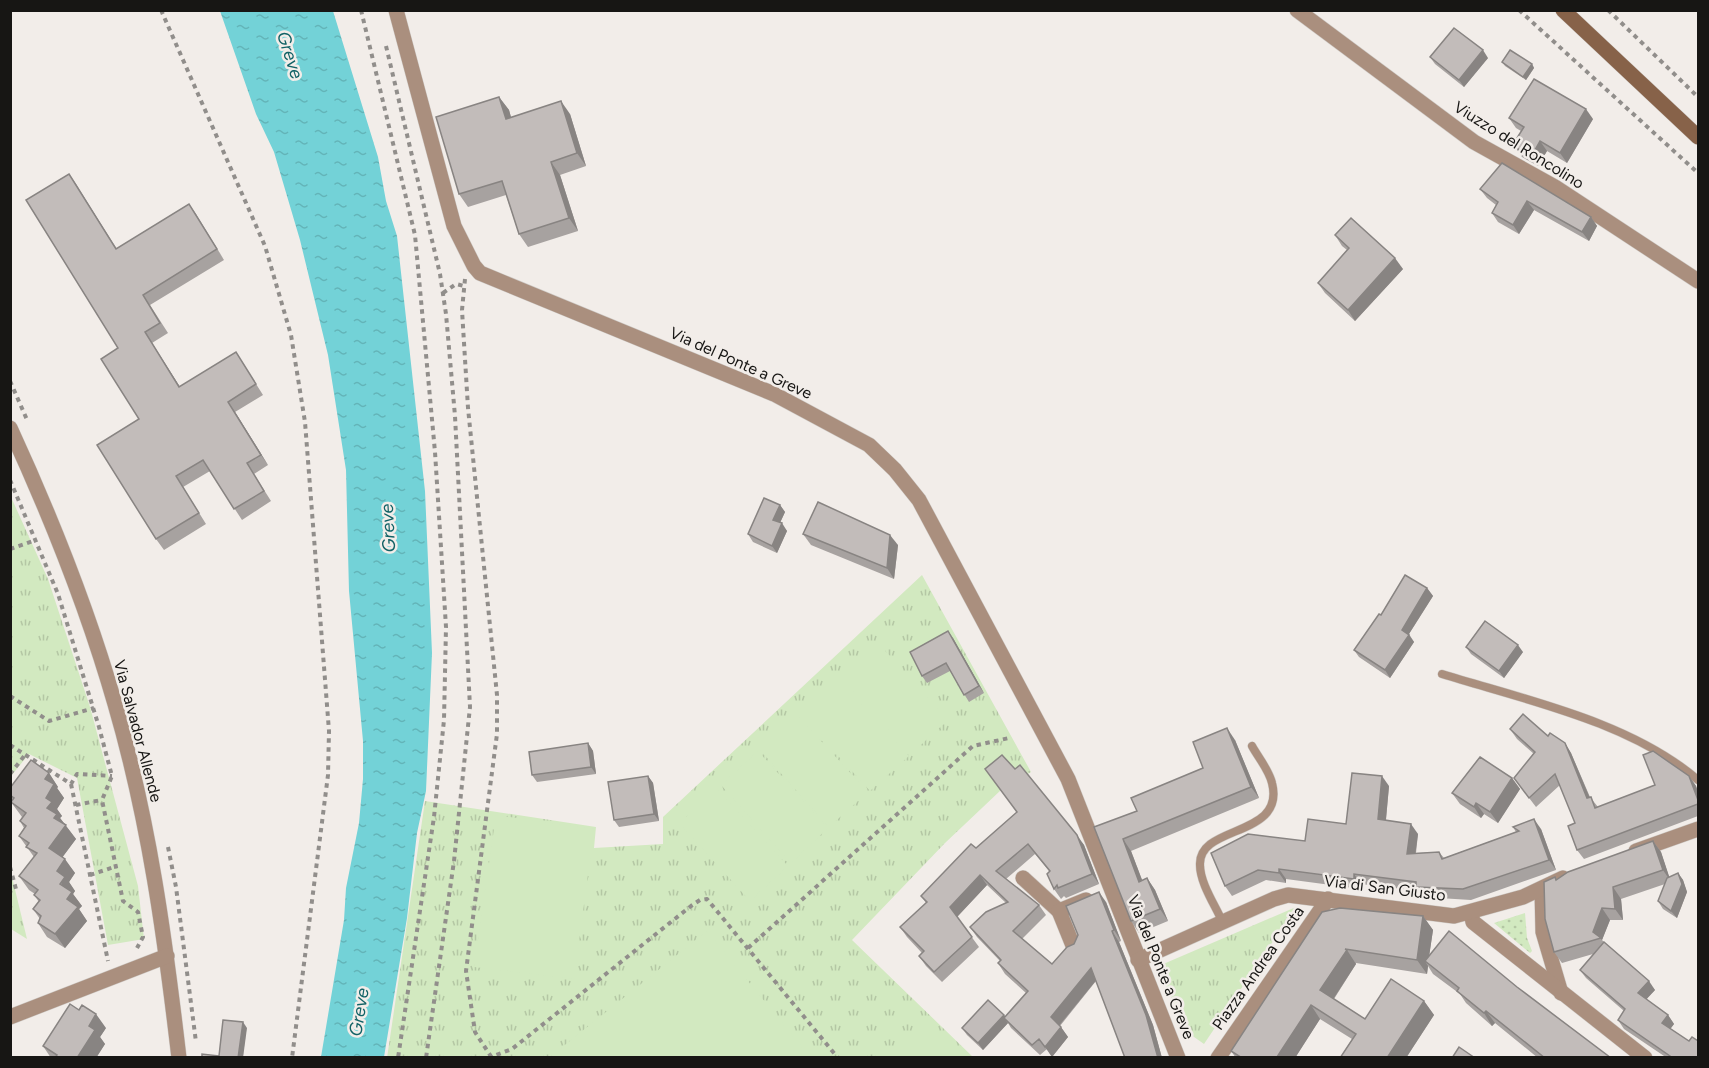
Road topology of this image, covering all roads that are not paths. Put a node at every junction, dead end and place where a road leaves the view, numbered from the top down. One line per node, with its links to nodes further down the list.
1 (396, 10): 14 (street, Via del Ponte a Greve)
2 (1297, 10): 5 (street, Viuzzo del Roncolino)
3 (1563, 10): 4 (main road)
4 (1698, 137)
5 (1698, 281)
6 (10, 428): 21 (street, Via Salvador Allende)
7 (1442, 674): 9 (lane)
8 (1252, 746): 19 (lane)
9 (1698, 780)
10 (1698, 829): 11 (street)
11 (1620, 857)
12 (1575, 873): 15 (street, Via di San Giusto)
13 (1023, 878): 17 (street)
14 (1110, 890): 17 (street, Via del Ponte a Greve); 22 (street, Via del Ponte a Greve)
15 (1542, 890): 18 (street, Via di San Giusto); 23 (street)
16 (1328, 899): 18 (street, Via di San Giusto); 19 (street, Via di San Giusto); 27 (street, Piazza Andrea Costa)
17 (1059, 911): 20 (street)
18 (1471, 913): 23 (street)
19 (1222, 921): 22 (street, Via di San Giusto)
20 (1074, 948)
21 (167, 956): 24 (street); 25 (street, Via Salvador Allende)
22 (1138, 960): 26 (street, Via del Ponte a Greve)
23 (1561, 993): 28 (street)
24 (10, 1017)
25 (179, 1058)
26 (1178, 1058)
27 (1218, 1058)
28 (1646, 1058)

